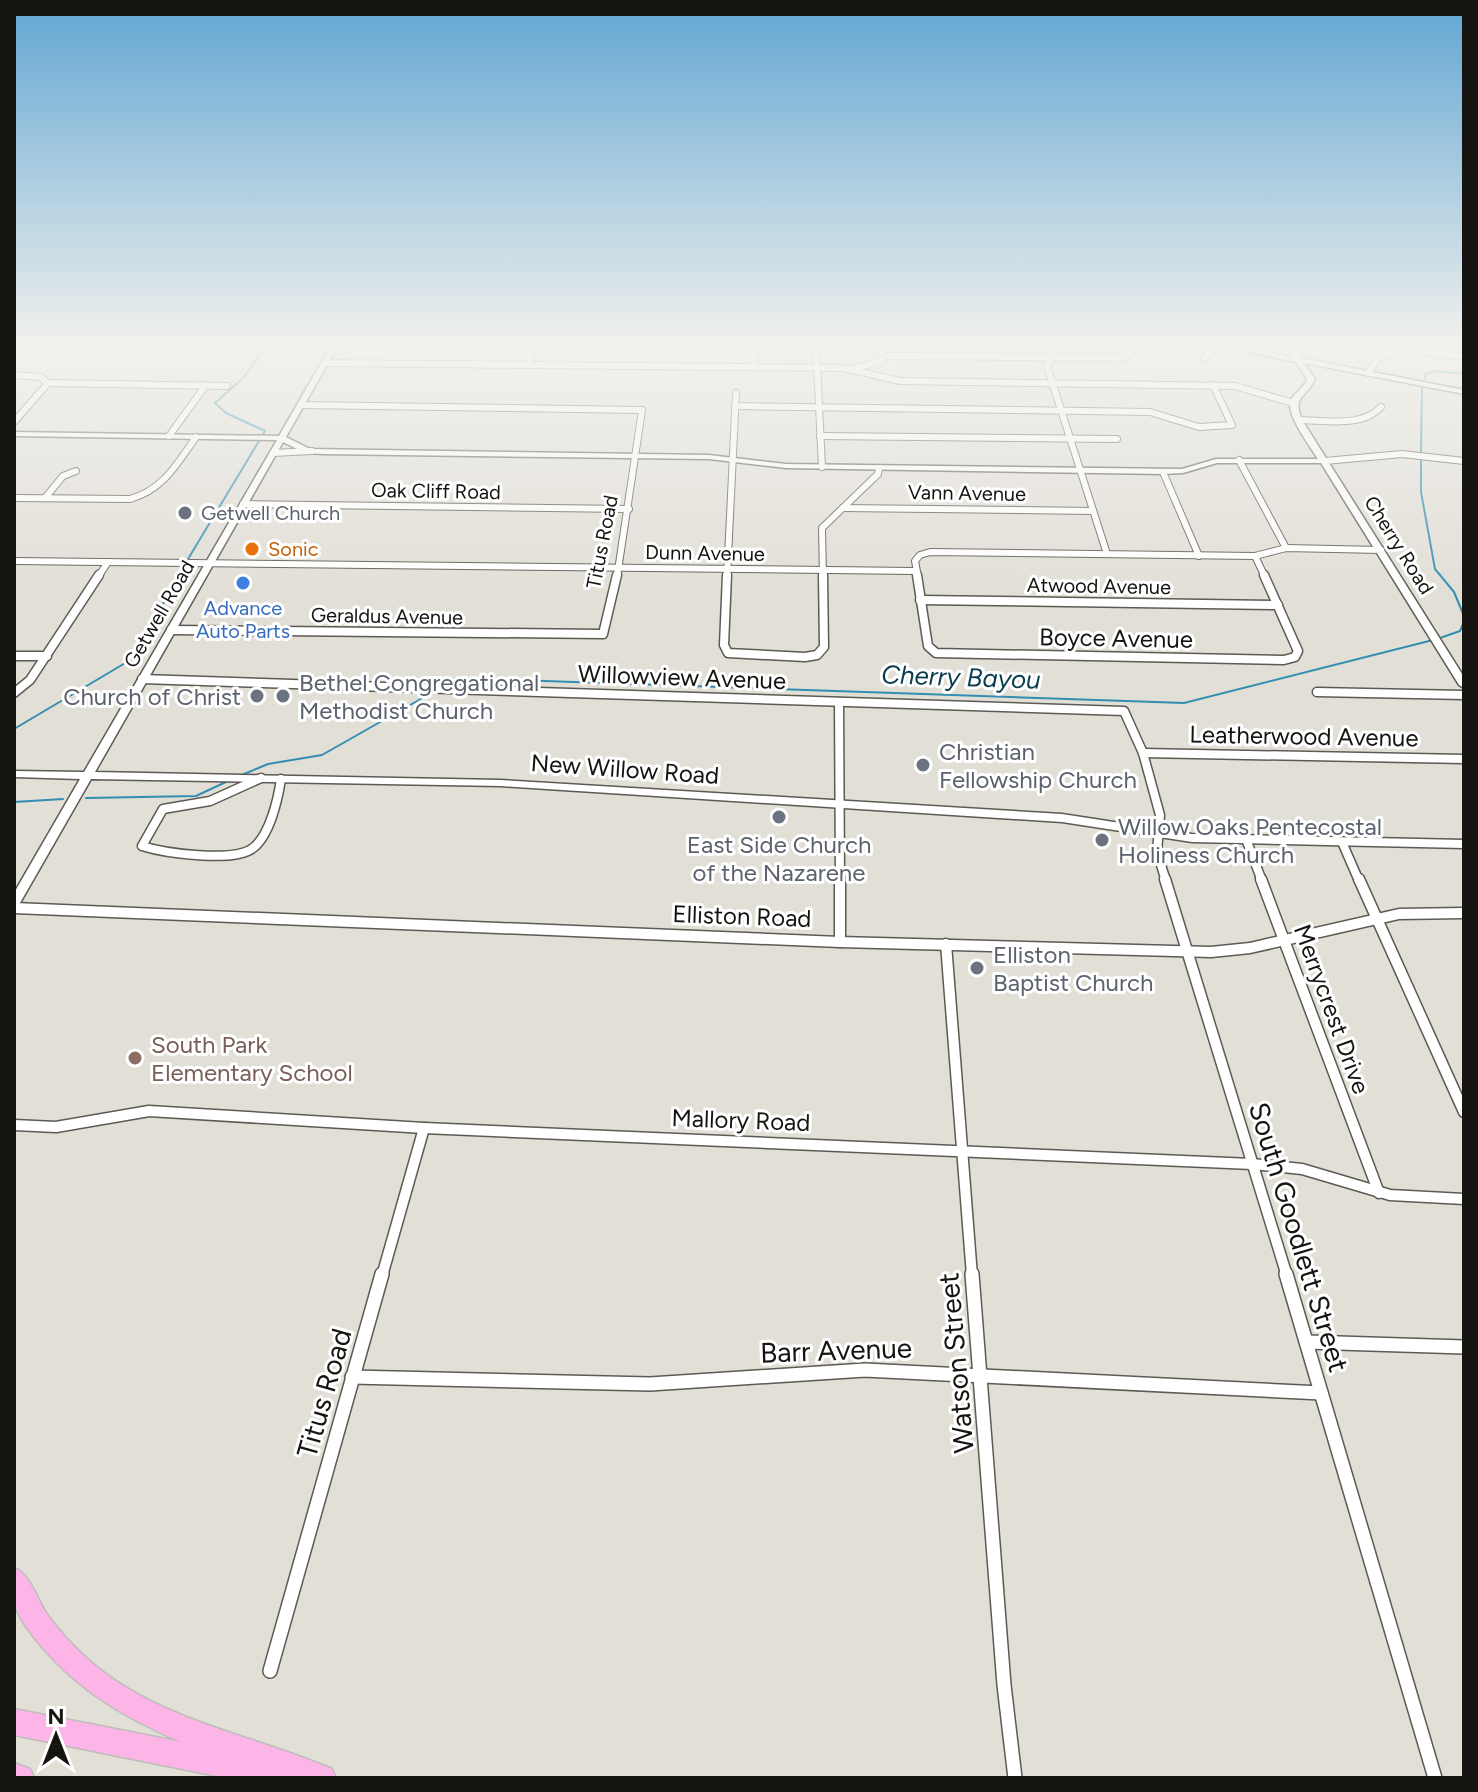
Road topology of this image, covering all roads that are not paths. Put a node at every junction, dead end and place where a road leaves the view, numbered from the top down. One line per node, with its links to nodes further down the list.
1 (175, 428): 9 (street)
2 (287, 428): 12 (main road, Getwell Road)
3 (640, 428): 17 (street, Titus Road)
4 (733, 428): 18 (street)
5 (819, 428): 10 (street)
6 (1067, 428): 13 (street)
7 (1303, 428): 20 (main road, Cherry Road)
8 (14, 434): 9 (main road)
9 (169, 436): 11 (main road)
10 (820, 436): 13 (street); 22 (street)
11 (196, 437): 12 (main road); 28 (street)
12 (281, 438): 15 (main road); 16 (main road, Getwell Road)
13 (1070, 438): 14 (street); 24 (street)
14 (1117, 439)
15 (312, 451): 16 (street); 17 (main road)
16 (273, 453): 29 (main road, Getwell Road)
17 (637, 456): 18 (main road); 31 (street, Titus Road)
18 (731, 459): 22 (main road); 42 (street)
19 (1239, 460): 20 (main road); 26 (main road); 33 (street)
20 (1325, 461): 21 (street); 34 (main road, Cherry Road)
21 (1464, 461)
22 (822, 467): 23 (main road)
23 (879, 468): 24 (main road); 30 (street)
24 (1079, 470): 26 (main road); 32 (street)
25 (76, 471): 28 (street)
26 (1163, 472): 36 (street)
27 (14, 498): 28 (street)
28 (45, 498)
29 (243, 504): 31 (street, Oak Cliff Road); 40 (main road, Getwell Road)
30 (843, 508): 32 (street, Vann Avenue); 43 (street)
31 (629, 509): 41 (street, Titus Road)
32 (1092, 511): 35 (street)
33 (1286, 548): 34 (street); 37 (street)
34 (1381, 550): 52 (main road, Cherry Road)
35 (1107, 554): 36 (street); 44 (street)
36 (1199, 556): 37 (street)
37 (1255, 556): 46 (street)
38 (14, 561): 39 (street, Dunn Avenue)
39 (108, 562): 40 (street, Dunn Avenue); 50 (street)
40 (210, 562): 41 (street, Dunn Avenue); 47 (main road, Getwell Road)
41 (619, 568): 42 (street, Dunn Avenue); 48 (street, Titus Road)
42 (727, 570): 43 (street, Dunn Avenue); 43 (street)
43 (822, 571): 44 (street, Dunn Avenue)
44 (915, 571): 45 (street)
45 (920, 600): 46 (street, Atwood Avenue); 46 (street, Boyce Avenue)
46 (1278, 605)
47 (171, 630): 48 (street, Geraldus Avenue); 51 (main road, Getwell Road)
48 (603, 634)
49 (14, 656): 50 (street)
50 (47, 656): 54 (street)
51 (142, 679): 56 (street, Willowview Avenue); 61 (main road, Getwell Road)
52 (1463, 682)
53 (1317, 692): 55 (street)
54 (14, 693)
55 (1464, 695)
56 (839, 702): 57 (street, Willowview Avenue); 64 (street)
57 (1124, 711): 58 (street, South Goodlett Street)
58 (1143, 753): 59 (street, Leatherwood Avenue); 65 (street, South Goodlett Street)
59 (1464, 759)
60 (14, 774): 61 (main road)
61 (88, 775): 62 (main road, New Willow Road); 69 (main road, Getwell Road)
62 (261, 778): 63 (main road, New Willow Road); 63 (street)
63 (281, 779): 64 (main road, New Willow Road)
64 (841, 804): 65 (main road, New Willow Road); 73 (street)
65 (1156, 834): 66 (main road, New Willow Road); 75 (street, South Goodlett Street)
66 (1246, 839): 67 (main road, New Willow Road); 72 (street, Merrycrest Drive)
67 (1342, 842): 68 (main road, New Willow Road); 71 (street)
68 (1464, 844)
69 (14, 906): 73 (street, Elliston Road)
70 (1464, 913): 71 (street, Elliston Road)
71 (1377, 919): 72 (street, Elliston Road); 76 (street)
72 (1285, 940): 75 (street, Elliston Road); 81 (street, Merrycrest Drive)
73 (840, 942): 74 (street, Elliston Road)
74 (946, 944): 75 (street, Elliston Road); 79 (street, Watson Street)
75 (1187, 951): 80 (street, South Goodlett Street)
76 (1464, 1112)
77 (14, 1125): 78 (street, Mallory Road)
78 (424, 1128): 79 (street, Mallory Road); 86 (street, Titus Road)
79 (962, 1149): 80 (street, Mallory Road); 85 (street, Watson Street)
80 (1252, 1164): 81 (street, Mallory Road); 83 (street, South Goodlett Street)
81 (1379, 1193): 82 (street, Mallory Road)
82 (1464, 1199)
83 (1307, 1342): 84 (street); 87 (street, South Goodlett Street)
84 (1464, 1347)
85 (981, 1374): 86 (street, Barr Avenue); 87 (street, Barr Avenue); 95 (street, Watson Street)
86 (352, 1377): 89 (street, Titus Road)
87 (1321, 1393): 96 (street, South Goodlett Street)
88 (14, 1580): 94 (highway)
89 (270, 1671)
90 (14, 1722): 93 (highway)
91 (14, 1776): 92 (highway)
92 (21, 1778)
93 (293, 1778)
94 (323, 1778)
95 (1015, 1778)
96 (1435, 1778)

